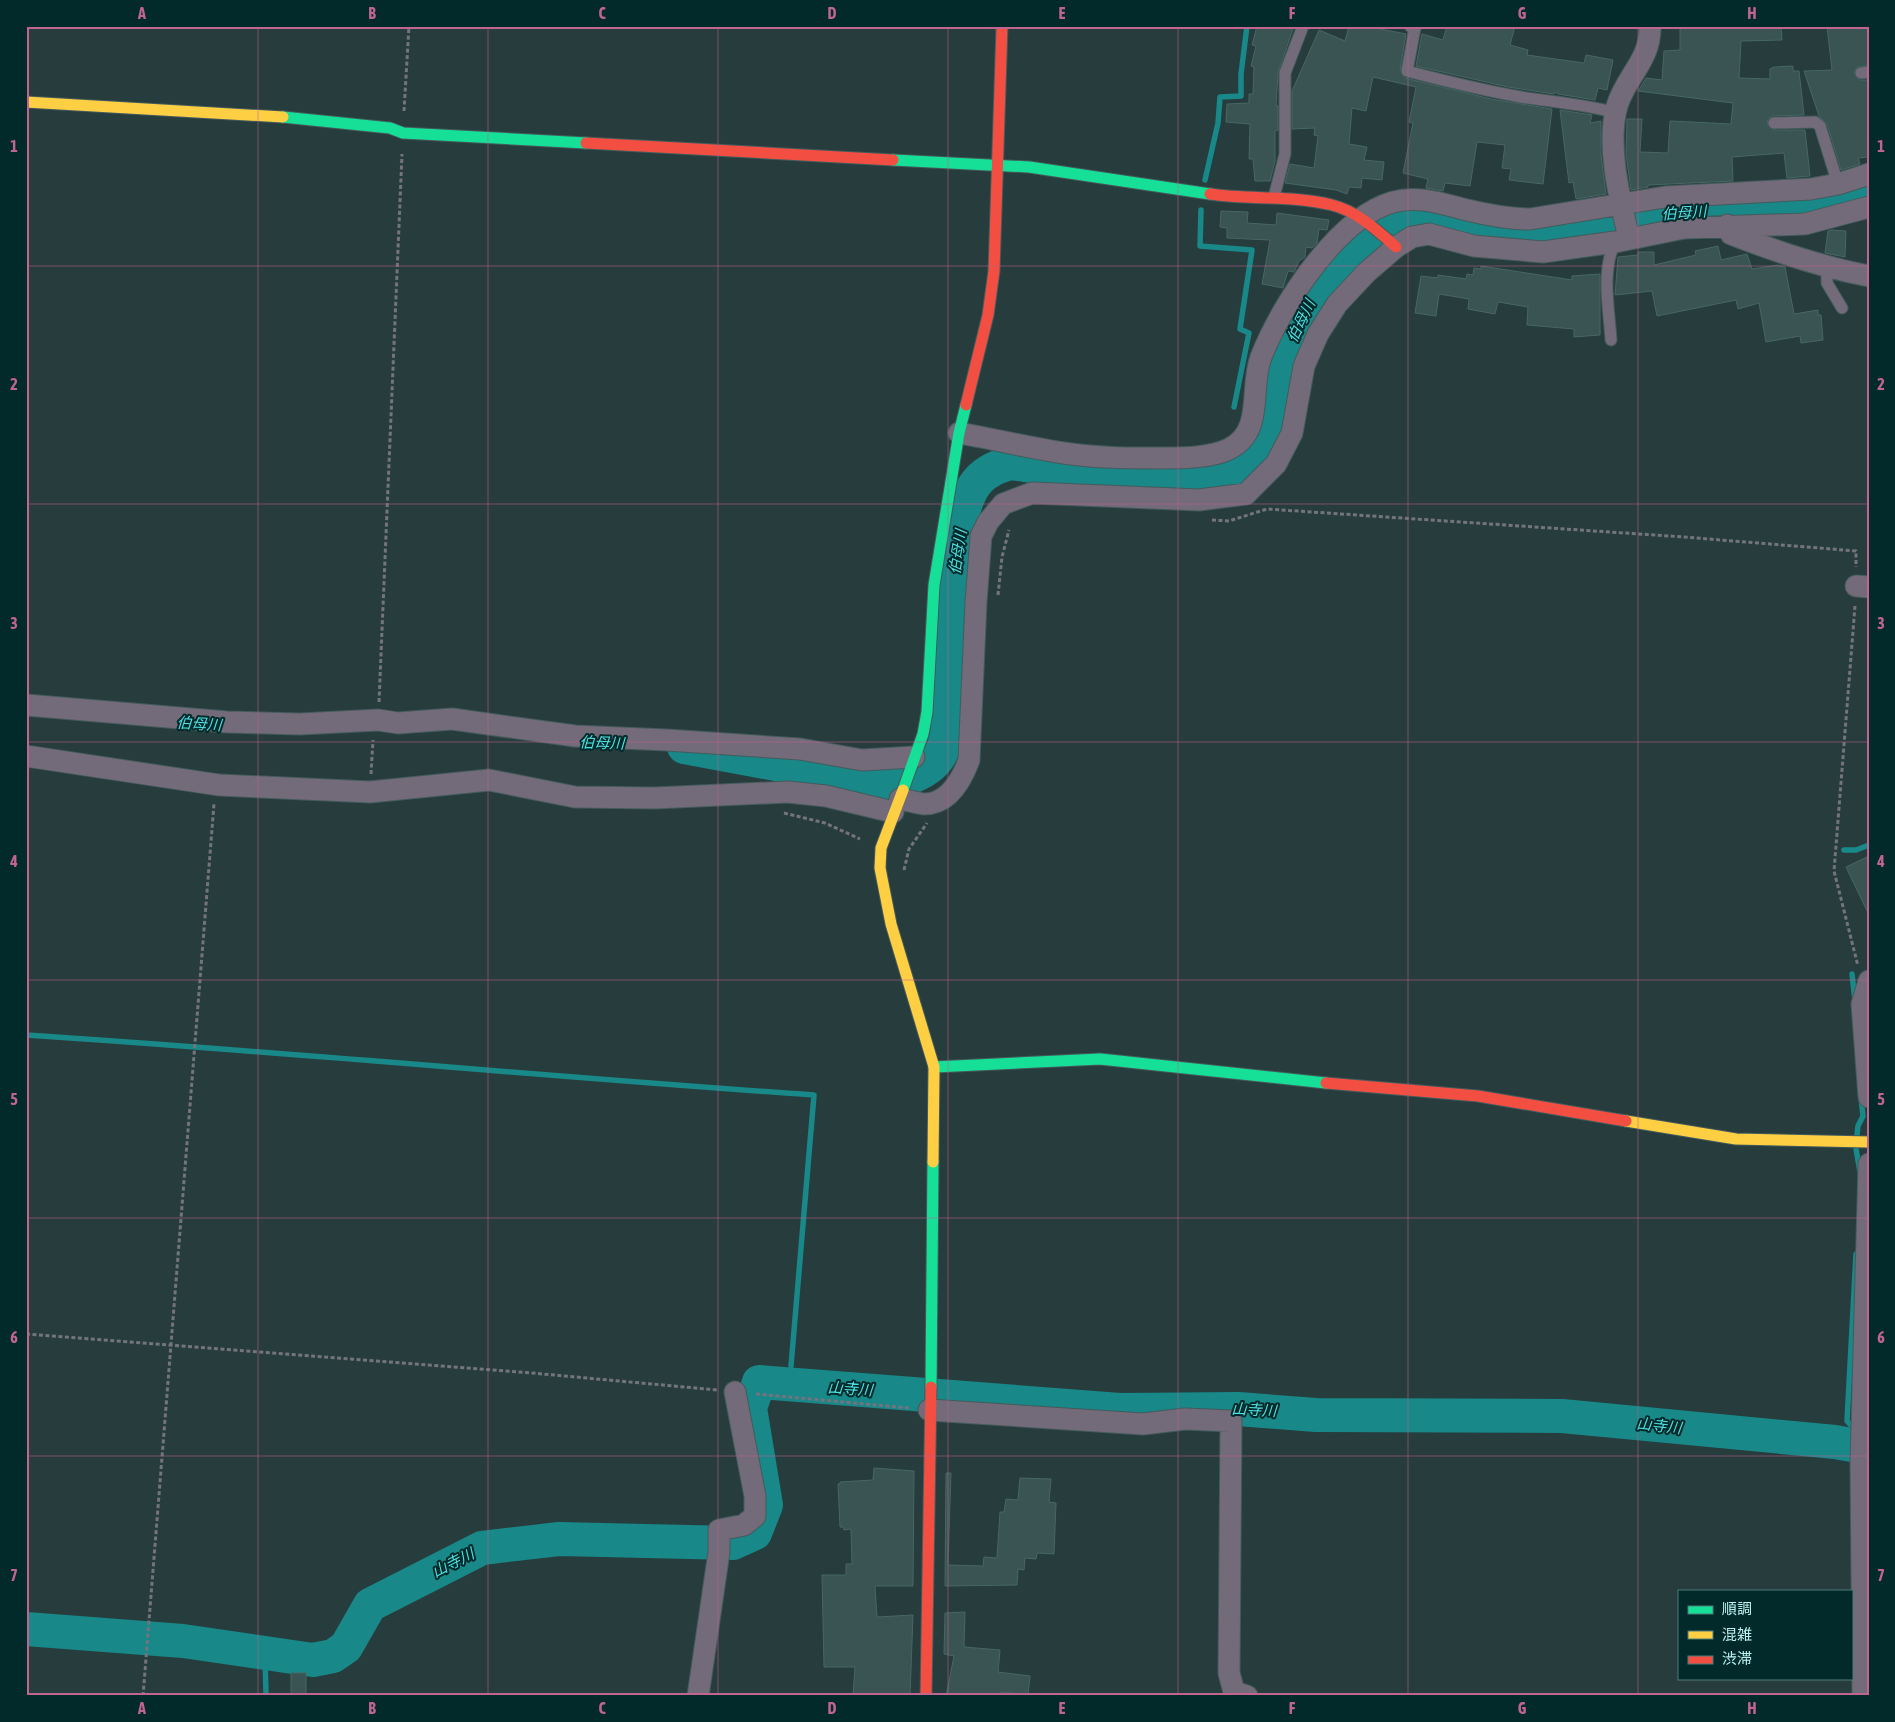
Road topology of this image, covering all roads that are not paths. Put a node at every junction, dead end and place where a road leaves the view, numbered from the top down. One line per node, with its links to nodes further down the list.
1 (1002, 26): 8 (street)
2 (1302, 26): 11 (lane)
3 (1410, 26): 6 (lane)
4 (1650, 26): 6 (street)
5 (26, 102): 8 (street)
6 (1616, 113): 12 (street)
7 (1774, 123): 10 (lane)
8 (996, 164): 11 (street); 22 (street)
9 (1869, 174): 10 (street)
10 (1838, 184): 12 (street)
11 (1274, 197): 14 (street)
12 (1621, 205): 14 (street); 16 (street)
13 (1869, 207): 15 (street)
14 (1366, 222): 17 (street); 22 (street)
15 (1727, 225): 16 (street); 18 (street)
16 (1622, 240): 17 (street); 21 (lane)
17 (1392, 243): 26 (street)
18 (1827, 268): 19 (street); 20 (lane)
19 (1869, 276)
20 (1842, 308)
21 (1611, 340)
22 (960, 433): 25 (street)
23 (26, 705): 25 (street)
24 (26, 756): 26 (street)
25 (914, 757): 26 (street)
26 (897, 805): 28 (street)
27 (1868, 982): 29 (street)
28 (934, 1067): 30 (street); 33 (street)
29 (1869, 1097)
30 (1869, 1142)
31 (1869, 1164): 34 (street)
32 (735, 1392): 35 (street)
33 (929, 1410): 36 (street); 37 (street)
34 (1865, 1547): 38 (street)
35 (698, 1696)
36 (926, 1696)
37 (1246, 1696)
38 (1863, 1696)

